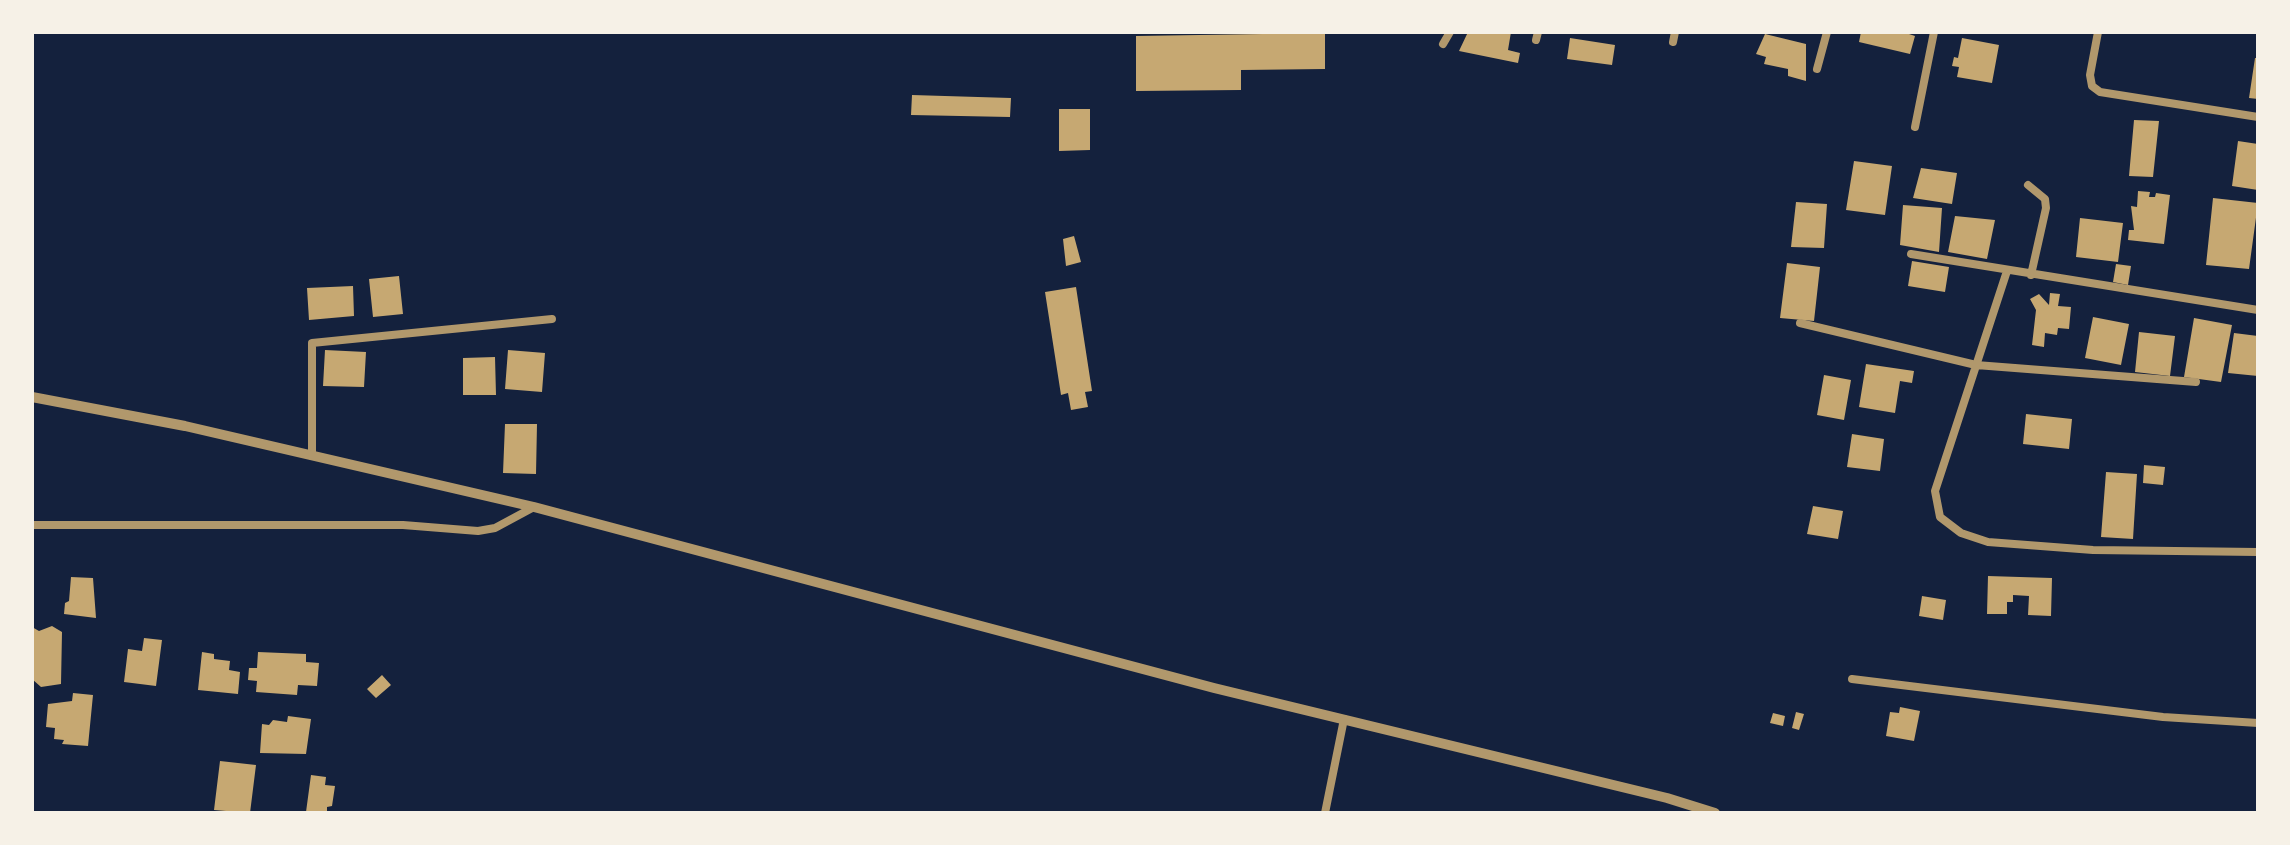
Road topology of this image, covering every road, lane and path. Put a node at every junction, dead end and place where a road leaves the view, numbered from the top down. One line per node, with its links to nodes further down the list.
1 (1450, 32): 5 (street)
2 (1827, 32): 6 (street)
3 (1934, 32): 8 (street)
4 (2098, 32): 7 (street)
5 (1443, 44)
6 (1817, 69)
7 (2258, 117)
8 (1915, 127)
9 (2028, 185): 12 (street)
10 (1911, 254): 11 (street)
11 (2007, 271): 12 (street); 16 (street)
12 (2031, 275): 13 (street)
13 (2258, 310)
14 (552, 319): 19 (street)
15 (1800, 323): 16 (street)
16 (1976, 365): 17 (street); 22 (street)
17 (2196, 382)
18 (32, 397): 19 (street)
19 (312, 456): 20 (street)
20 (534, 507): 21 (street); 24 (street)
21 (32, 525)
22 (2258, 552)
23 (1852, 679): 25 (street)
24 (1344, 719): 26 (street); 27 (street)
25 (2258, 723)
26 (1325, 813)
27 (1715, 813)

